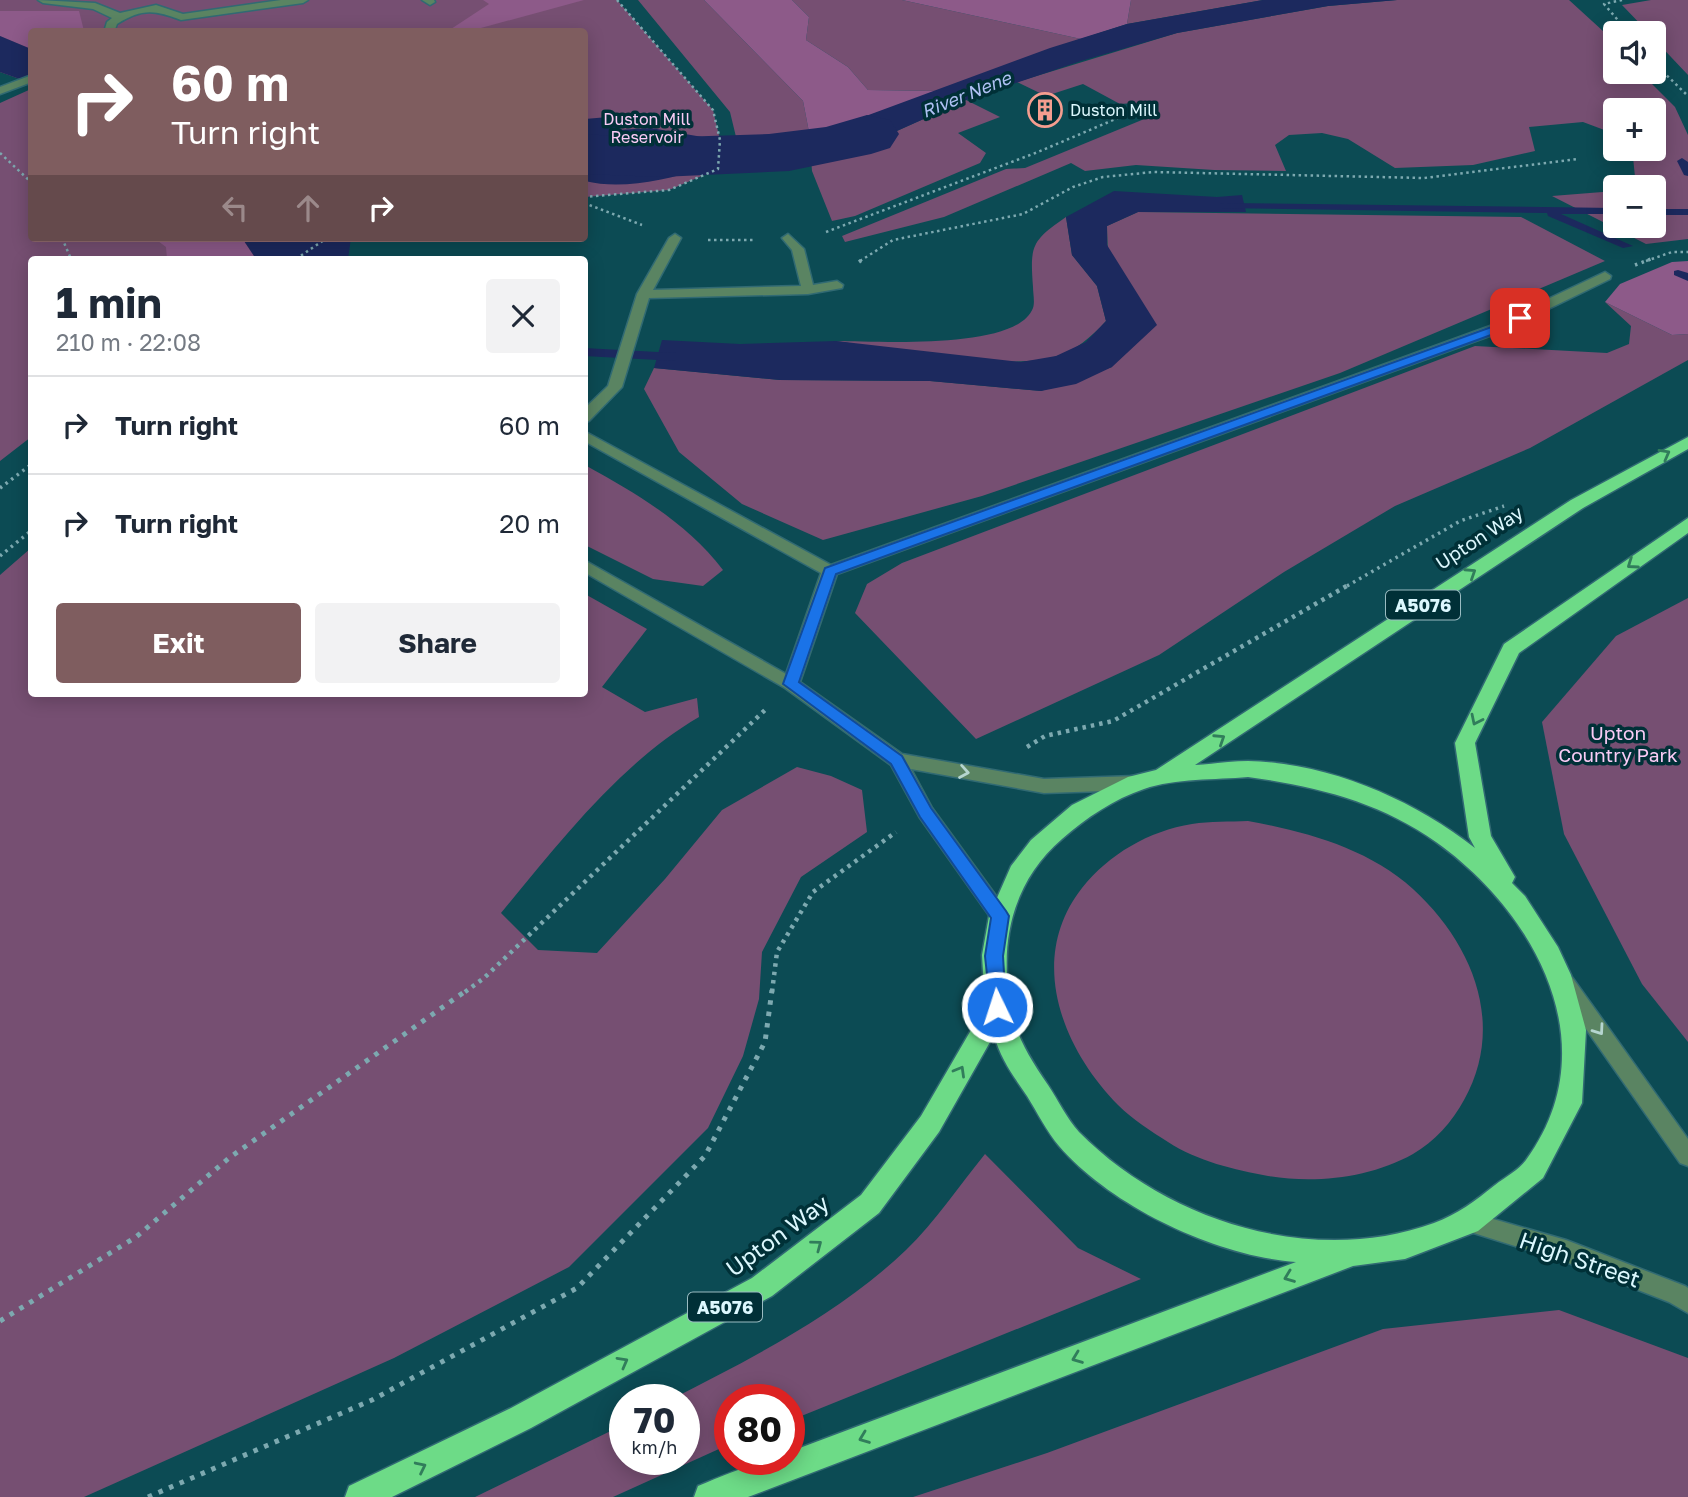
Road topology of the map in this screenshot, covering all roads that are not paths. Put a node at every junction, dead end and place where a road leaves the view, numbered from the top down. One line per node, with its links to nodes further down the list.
1 (43, 0): 3 (street)
2 (303, 0): 3 (street)
3 (119, 17): 4 (street)
4 (110, 28)
5 (28, 80): 6 (street)
6 (0, 91)
7 (675, 238): 12 (street)
8 (788, 238): 11 (street)
9 (1605, 275): 18 (street)
10 (837, 285): 11 (street)
11 (808, 290): 12 (street)
12 (644, 294): 13 (street)
13 (588, 414)
14 (588, 437): 18 (street)
15 (1688, 442): 21 (highway, Upton Way / A5076, one-way to 15)
16 (1688, 524): 24 (highway, one-way to 24)
17 (588, 567): 19 (street)
18 (830, 571): 19 (street)
19 (791, 684): 20 (street)
20 (897, 760): 22 (street, one-way to 22); 23 (street)
21 (1163, 776): 22 (highway); 24 (highway)
22 (1136, 783): 23 (highway)
23 (1000, 916): 25 (highway)
24 (1554, 964): 26 (street, one-way to 26); 27 (highway)
25 (997, 1007): 28 (highway); 30 (highway, Upton Way / A5076, one-way to 25)
26 (1688, 1156)
27 (1469, 1222): 28 (highway); 29 (street, High Street)
28 (1353, 1253): 31 (highway, one-way to 31)
29 (1688, 1302)
30 (360, 1497)
31 (709, 1497)

